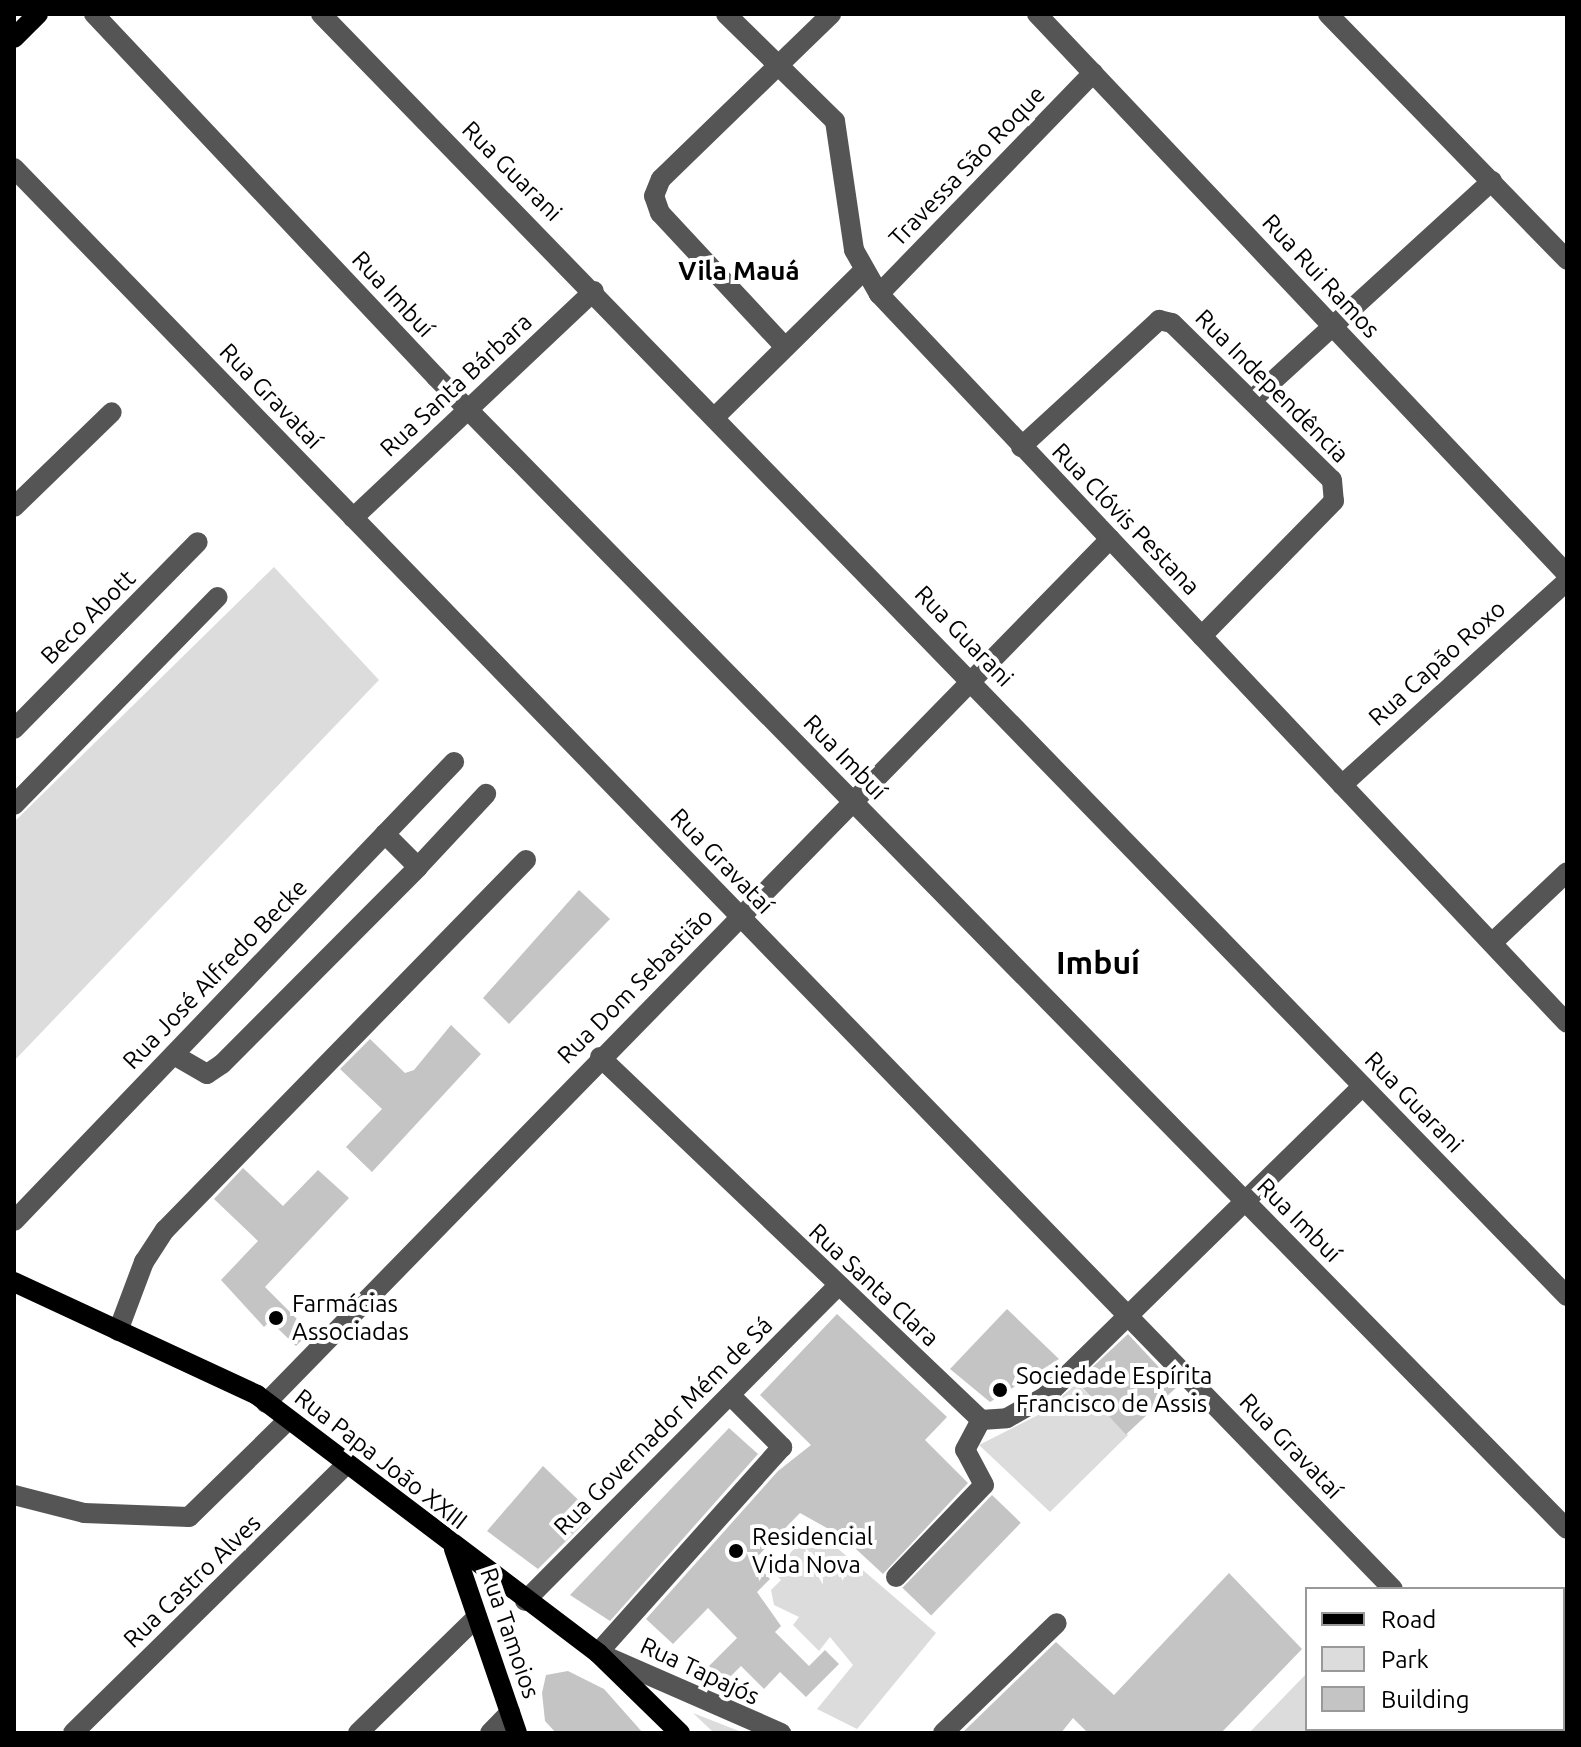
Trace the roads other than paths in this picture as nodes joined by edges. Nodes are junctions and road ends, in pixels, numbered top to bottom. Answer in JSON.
{"nodes":[{"id":1,"x":38,"y":14,"type":"edge"},
{"id":2,"x":94,"y":14,"type":"edge"},
{"id":3,"x":321,"y":14,"type":"edge"},
{"id":4,"x":726,"y":14,"type":"edge"},
{"id":5,"x":831,"y":14,"type":"edge"},
{"id":6,"x":1037,"y":14,"type":"edge"},
{"id":7,"x":1328,"y":14,"type":"edge"},
{"id":8,"x":14,"y":38,"type":"edge"},
{"id":9,"x":780,"y":60,"type":"junction"},
{"id":10,"x":1093,"y":73,"type":"junction"},
{"id":11,"x":14,"y":168,"type":"edge"},
{"id":12,"x":1492,"y":181,"type":"junction"},
{"id":13,"x":1567,"y":260,"type":"edge"},
{"id":14,"x":862,"y":272,"type":"junction"},
{"id":15,"x":594,"y":291,"type":"junction"},
{"id":16,"x":879,"y":294,"type":"junction"},
{"id":17,"x":1333,"y":326,"type":"junction"},
{"id":18,"x":785,"y":347,"type":"junction"},
{"id":19,"x":1252,"y":400,"type":"junction"},
{"id":20,"x":468,"y":410,"type":"junction"},
{"id":21,"x":112,"y":412,"type":"dead end"},
{"id":22,"x":716,"y":416,"type":"junction"},
{"id":23,"x":1021,"y":447,"type":"junction"},
{"id":24,"x":14,"y":507,"type":"edge"},
{"id":25,"x":353,"y":518,"type":"junction"},
{"id":26,"x":1110,"y":539,"type":"junction"},
{"id":27,"x":198,"y":542,"type":"dead end"},
{"id":28,"x":1567,"y":574,"type":"edge"},
{"id":29,"x":1567,"y":581,"type":"edge"},
{"id":30,"x":218,"y":597,"type":"dead end"},
{"id":31,"x":1202,"y":636,"type":"junction"},
{"id":32,"x":971,"y":681,"type":"junction"},
{"id":33,"x":14,"y":729,"type":"edge"},
{"id":34,"x":454,"y":762,"type":"dead end"},
{"id":35,"x":1342,"y":785,"type":"junction"},
{"id":36,"x":486,"y":794,"type":"dead end"},
{"id":37,"x":853,"y":802,"type":"junction"},
{"id":38,"x":14,"y":805,"type":"edge"},
{"id":39,"x":385,"y":834,"type":"junction"},
{"id":40,"x":526,"y":860,"type":"dead end"},
{"id":41,"x":418,"y":867,"type":"junction"},
{"id":42,"x":1567,"y":872,"type":"edge"},
{"id":43,"x":740,"y":917,"type":"junction"},
{"id":44,"x":1492,"y":943,"type":"junction"},
{"id":45,"x":1567,"y":1023,"type":"edge"},
{"id":46,"x":174,"y":1055,"type":"junction"},
{"id":47,"x":600,"y":1057,"type":"junction"},
{"id":48,"x":1363,"y":1086,"type":"junction"},
{"id":49,"x":1243,"y":1201,"type":"junction"},
{"id":50,"x":14,"y":1221,"type":"edge"},
{"id":51,"x":14,"y":1282,"type":"edge"},
{"id":52,"x":837,"y":1287,"type":"junction"},
{"id":53,"x":1567,"y":1296,"type":"edge"},
{"id":54,"x":1126,"y":1314,"type":"junction"},
{"id":55,"x":118,"y":1331,"type":"junction"},
{"id":56,"x":730,"y":1395,"type":"junction"},
{"id":57,"x":266,"y":1403,"type":"junction"},
{"id":58,"x":288,"y":1420,"type":"junction"},
{"id":59,"x":981,"y":1420,"type":"junction"},
{"id":60,"x":346,"y":1465,"type":"junction"},
{"id":61,"x":14,"y":1495,"type":"edge"},
{"id":62,"x":1567,"y":1529,"type":"edge"},
{"id":63,"x":454,"y":1549,"type":"junction"},
{"id":64,"x":896,"y":1577,"type":"dead end"},
{"id":65,"x":1391,"y":1587,"type":"edge"},
{"id":66,"x":525,"y":1601,"type":"junction"},
{"id":67,"x":477,"y":1617,"type":"junction"},
{"id":68,"x":1057,"y":1623,"type":"dead end"},
{"id":69,"x":598,"y":1653,"type":"junction"},
{"id":70,"x":510,"y":1712,"type":"junction"},
{"id":71,"x":73,"y":1733,"type":"edge"},
{"id":72,"x":358,"y":1733,"type":"edge"},
{"id":73,"x":490,"y":1733,"type":"edge"},
{"id":74,"x":517,"y":1733,"type":"edge"},
{"id":75,"x":680,"y":1733,"type":"edge"},
{"id":76,"x":781,"y":1733,"type":"edge"},
{"id":77,"x":943,"y":1733,"type":"edge"}],
"edges":[{"from":1,"to":8,"type":"main road"},
{"from":2,"to":20,"type":"street","name":"Rua Imbuí"},
{"from":3,"to":15,"type":"street","name":"Rua Guarani"},
{"from":4,"to":9,"type":"street","name":"Rua Clóvis Pestana"},
{"from":5,"to":9,"type":"street"},
{"from":6,"to":10,"type":"street","name":"Rua Rui Ramos"},
{"from":7,"to":12,"type":"street"},
{"from":9,"to":14,"type":"street","name":"Rua Clóvis Pestana"},
{"from":9,"to":18,"type":"street"},
{"from":10,"to":16,"type":"street","name":"Travessa São Roque"},
{"from":10,"to":17,"type":"street","name":"Rua Rui Ramos"},
{"from":11,"to":25,"type":"street","name":"Rua Gravataí"},
{"from":12,"to":13,"type":"street"},
{"from":12,"to":17,"type":"street"},
{"from":14,"to":16,"type":"street","name":"Rua Clóvis Pestana"},
{"from":14,"to":18,"type":"street"},
{"from":15,"to":20,"type":"street","name":"Rua Santa Bárbara"},
{"from":15,"to":22,"type":"street","name":"Rua Guarani"},
{"from":16,"to":23,"type":"street","name":"Rua Clóvis Pestana"},
{"from":17,"to":19,"type":"street"},
{"from":17,"to":28,"type":"street","name":"Rua Rui Ramos"},
{"from":18,"to":22,"type":"street"},
{"from":19,"to":23,"type":"street","name":"Rua Independência"},
{"from":19,"to":31,"type":"street","name":"Rua Independência"},
{"from":20,"to":25,"type":"street","name":"Rua Santa Bárbara"},
{"from":20,"to":37,"type":"street","name":"Rua Imbuí"},
{"from":21,"to":24,"type":"street"},
{"from":22,"to":32,"type":"street","name":"Rua Guarani"},
{"from":23,"to":26,"type":"street","name":"Rua Clóvis Pestana"},
{"from":25,"to":43,"type":"street","name":"Rua Gravataí"},
{"from":26,"to":31,"type":"street","name":"Rua Clóvis Pestana"},
{"from":26,"to":32,"type":"street","name":"Rua Dom Sebastião"},
{"from":27,"to":33,"type":"street","name":"Beco Abott"},
{"from":29,"to":35,"type":"street","name":"Rua Capão Roxo"},
{"from":30,"to":38,"type":"street"},
{"from":31,"to":35,"type":"street","name":"Rua Clóvis Pestana"},
{"from":32,"to":37,"type":"street","name":"Rua Dom Sebastião"},
{"from":32,"to":48,"type":"street","name":"Rua Guarani"},
{"from":34,"to":39,"type":"street","name":"Rua José Alfredo Becke"},
{"from":35,"to":44,"type":"street","name":"Rua Clóvis Pestana"},
{"from":36,"to":41,"type":"street"},
{"from":37,"to":43,"type":"street","name":"Rua Dom Sebastião"},
{"from":37,"to":49,"type":"street","name":"Rua Imbuí"},
{"from":39,"to":41,"type":"street"},
{"from":39,"to":46,"type":"street","name":"Rua José Alfredo Becke"},
{"from":40,"to":55,"type":"street"},
{"from":41,"to":46,"type":"street"},
{"from":42,"to":44,"type":"street"},
{"from":43,"to":47,"type":"street","name":"Rua Dom Sebastião"},
{"from":43,"to":54,"type":"street","name":"Rua Gravataí"},
{"from":44,"to":45,"type":"street","name":"Rua Clóvis Pestana"},
{"from":46,"to":50,"type":"street","name":"Rua José Alfredo Becke"},
{"from":47,"to":52,"type":"street","name":"Rua Santa Clara"},
{"from":47,"to":57,"type":"street","name":"Rua Dom Sebastião"},
{"from":48,"to":49,"type":"street"},
{"from":48,"to":53,"type":"street","name":"Rua Guarani"},
{"from":49,"to":54,"type":"street"},
{"from":49,"to":62,"type":"street","name":"Rua Imbuí"},
{"from":51,"to":55,"type":"main road","name":"Rua Papa João XXIII"},
{"from":52,"to":56,"type":"street","name":"Rua Governador Mém de Sá"},
{"from":52,"to":59,"type":"street","name":"Rua Santa Clara"},
{"from":54,"to":59,"type":"street"},
{"from":54,"to":65,"type":"street","name":"Rua Gravataí"},
{"from":55,"to":57,"type":"main road","name":"Rua Papa João XXIII"},
{"from":56,"to":66,"type":"street","name":"Rua Governador Mém de Sá"},
{"from":56,"to":69,"type":"street"},
{"from":57,"to":58,"type":"main road","name":"Rua Papa João XXIII"},
{"from":58,"to":60,"type":"main road","name":"Rua Papa João XXIII"},
{"from":58,"to":61,"type":"street"},
{"from":59,"to":64,"type":"street"},
{"from":60,"to":63,"type":"main road","name":"Rua Papa João XXIII"},
{"from":60,"to":71,"type":"street","name":"Rua Castro Alves"},
{"from":63,"to":66,"type":"main road","name":"Rua Papa João XXIII"},
{"from":63,"to":67,"type":"main road","name":"Rua Tamoios"},
{"from":66,"to":69,"type":"main road","name":"Rua Papa João XXIII"},
{"from":67,"to":70,"type":"main road","name":"Rua Tamoios"},
{"from":67,"to":72,"type":"street"},
{"from":68,"to":77,"type":"street"},
{"from":69,"to":75,"type":"main road","name":"Rua Papa João XXIII"},
{"from":69,"to":76,"type":"street","name":"Rua Tapajós"},
{"from":70,"to":73,"type":"street"},
{"from":70,"to":74,"type":"main road","name":"Rua Tamoios"}]}
